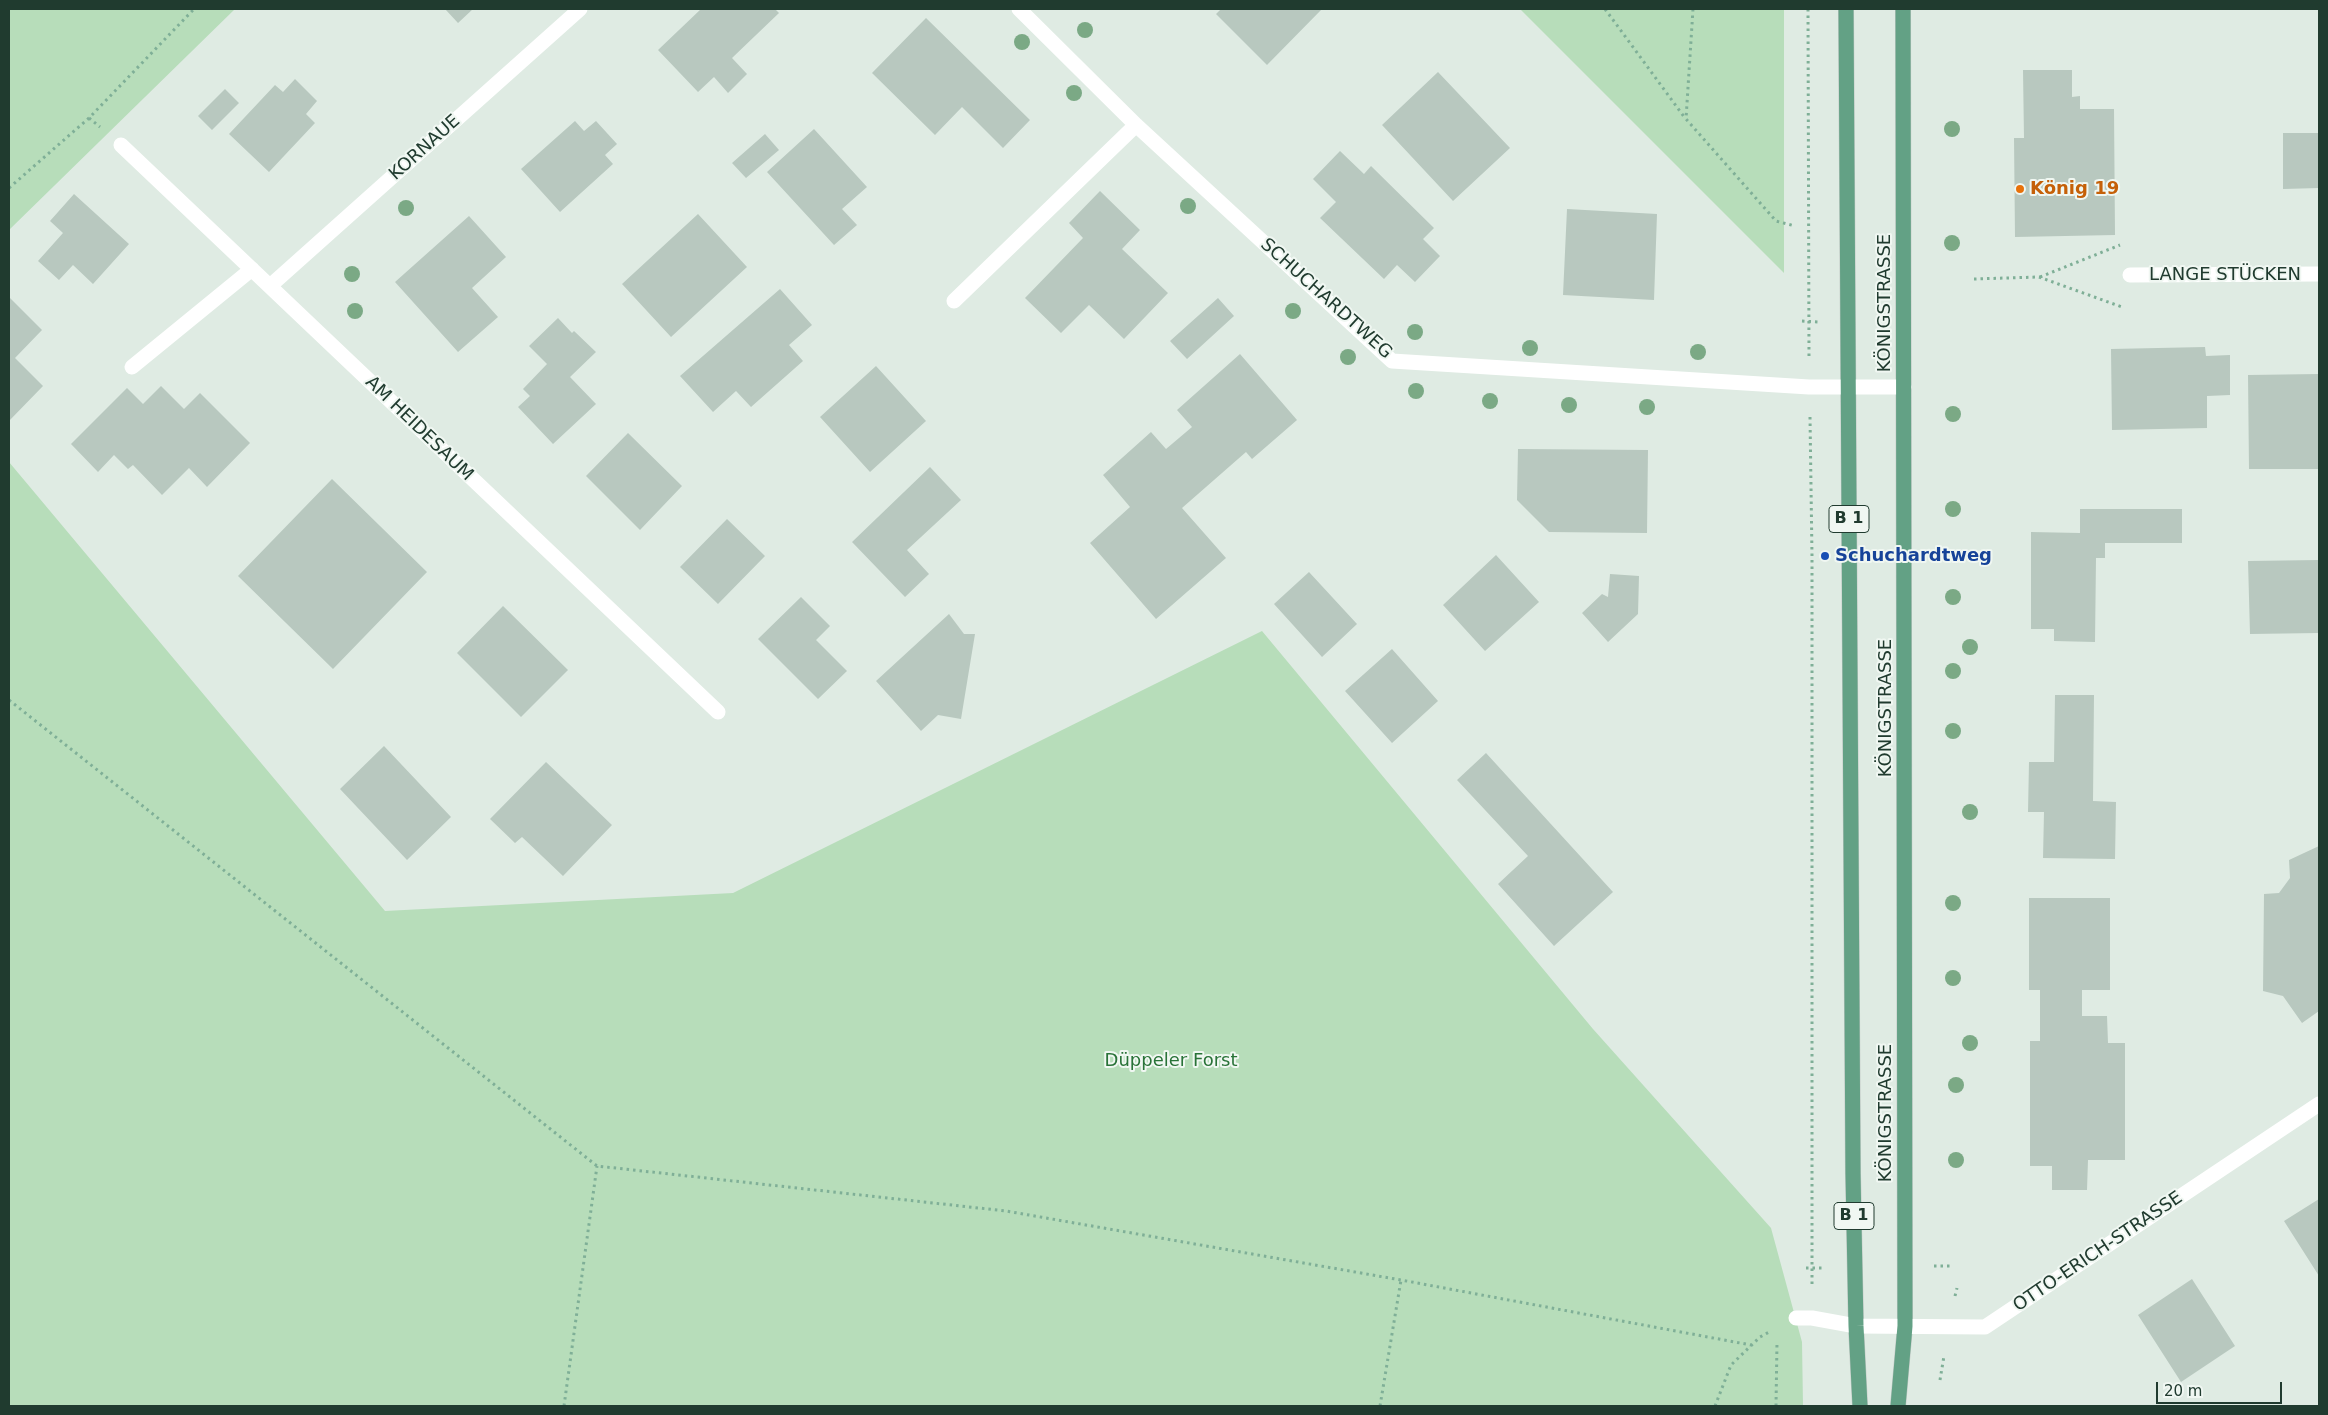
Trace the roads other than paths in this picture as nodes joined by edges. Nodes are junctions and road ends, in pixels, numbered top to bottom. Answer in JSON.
{"nodes":[{"id":1,"x":580,"y":9,"type":"edge"},
{"id":2,"x":1019,"y":9,"type":"edge"},
{"id":3,"x":1846,"y":9,"type":"edge"},
{"id":4,"x":1903,"y":9,"type":"edge"},
{"id":5,"x":1136,"y":125,"type":"junction"},
{"id":6,"x":121,"y":145,"type":"dead end"},
{"id":7,"x":252,"y":269,"type":"junction"},
{"id":8,"x":2319,"y":274,"type":"edge"},
{"id":9,"x":2130,"y":275,"type":"dead end"},
{"id":10,"x":270,"y":286,"type":"junction"},
{"id":11,"x":954,"y":301,"type":"dead end"},
{"id":12,"x":132,"y":366,"type":"dead end"},
{"id":13,"x":1849,"y":387,"type":"junction"},
{"id":14,"x":1904,"y":387,"type":"junction"},
{"id":15,"x":718,"y":712,"type":"dead end"},
{"id":16,"x":2319,"y":1104,"type":"edge"},
{"id":17,"x":1796,"y":1318,"type":"road end"},
{"id":18,"x":1856,"y":1326,"type":"junction"},
{"id":19,"x":1905,"y":1326,"type":"junction"},
{"id":20,"x":1860,"y":1406,"type":"edge"},
{"id":21,"x":1898,"y":1406,"type":"edge"}],
"edges":[{"from":1,"to":10,"type":"street","name":"KORNAUE"},
{"from":2,"to":5,"type":"street","name":"SCHUCHARDTWEG"},
{"from":3,"to":13,"type":"main road","name":"KÖNIGSTRASSE","number":"B 1"},
{"from":4,"to":14,"type":"main road","name":"KÖNIGSTRASSE"},
{"from":5,"to":11,"type":"street"},
{"from":5,"to":13,"type":"street","name":"SCHUCHARDTWEG"},
{"from":6,"to":7,"type":"street","name":"AM HEIDESAUM"},
{"from":7,"to":10,"type":"street","name":"AM HEIDESAUM"},
{"from":7,"to":12,"type":"street"},
{"from":8,"to":9,"type":"street","name":"LANGE STÜCKEN"},
{"from":10,"to":15,"type":"street","name":"AM HEIDESAUM"},
{"from":13,"to":14,"type":"street","name":"SCHUCHARDTWEG"},
{"from":13,"to":18,"type":"main road","name":"KÖNIGSTRASSE","number":"B 1"},
{"from":14,"to":19,"type":"main road","name":"KÖNIGSTRASSE"},
{"from":16,"to":19,"type":"street","name":"OTTO-ERICH-STRASSE"},
{"from":17,"to":18,"type":"street","name":"OTTO-ERICH-STRASSE"},
{"from":18,"to":19,"type":"street","name":"OTTO-ERICH-STRASSE"},
{"from":18,"to":20,"type":"main road","name":"KÖNIGSTRASSE","number":"B 1"},
{"from":19,"to":21,"type":"main road","name":"KÖNIGSTRASSE"}]}
